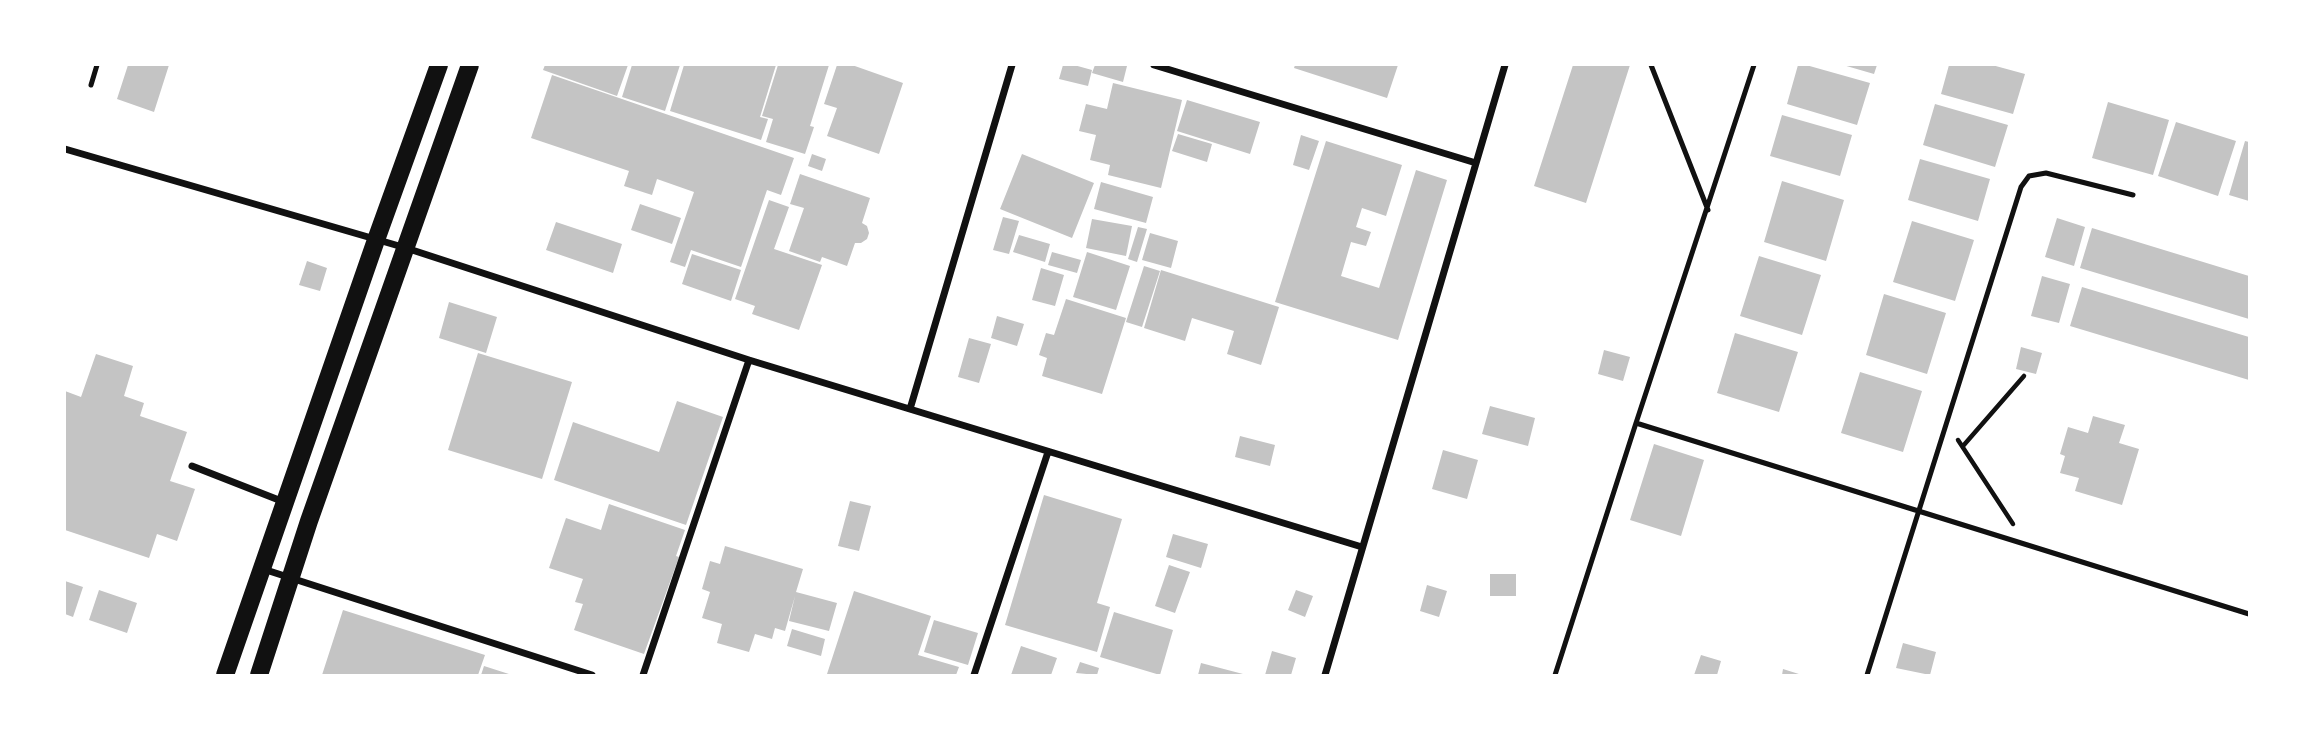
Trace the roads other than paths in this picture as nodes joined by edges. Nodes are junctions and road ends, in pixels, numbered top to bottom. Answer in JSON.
{"nodes":[{"id":1,"x":97,"y":65,"type":"edge"},
{"id":2,"x":439,"y":65,"type":"edge"},
{"id":3,"x":470,"y":65,"type":"edge"},
{"id":4,"x":1012,"y":65,"type":"edge"},
{"id":5,"x":1154,"y":65,"type":"edge"},
{"id":6,"x":1505,"y":65,"type":"edge"},
{"id":7,"x":1651,"y":65,"type":"edge"},
{"id":8,"x":1754,"y":65,"type":"edge"},
{"id":9,"x":91,"y":85,"type":"dead end"},
{"id":10,"x":65,"y":149,"type":"edge"},
{"id":11,"x":1476,"y":163,"type":"junction"},
{"id":12,"x":2133,"y":195,"type":"dead end"},
{"id":13,"x":1708,"y":209,"type":"junction"},
{"id":14,"x":376,"y":240,"type":"junction"},
{"id":15,"x":406,"y":248,"type":"junction"},
{"id":16,"x":749,"y":360,"type":"junction"},
{"id":17,"x":910,"y":408,"type":"junction"},
{"id":18,"x":1636,"y":423,"type":"junction"},
{"id":19,"x":1048,"y":452,"type":"junction"},
{"id":20,"x":192,"y":466,"type":"dead end"},
{"id":21,"x":285,"y":502,"type":"junction"},
{"id":22,"x":1918,"y":510,"type":"junction"},
{"id":23,"x":1362,"y":547,"type":"junction"},
{"id":24,"x":262,"y":569,"type":"junction"},
{"id":25,"x":290,"y":577,"type":"junction"},
{"id":26,"x":2249,"y":614,"type":"edge"},
{"id":27,"x":225,"y":675,"type":"edge"},
{"id":28,"x":259,"y":675,"type":"edge"},
{"id":29,"x":592,"y":675,"type":"edge"},
{"id":30,"x":643,"y":675,"type":"edge"},
{"id":31,"x":974,"y":675,"type":"edge"},
{"id":32,"x":1325,"y":675,"type":"edge"},
{"id":33,"x":1555,"y":675,"type":"edge"},
{"id":34,"x":1867,"y":675,"type":"edge"}],
"edges":[{"from":1,"to":9,"type":"lane"},
{"from":2,"to":14,"type":"main road"},
{"from":3,"to":15,"type":"main road"},
{"from":4,"to":17,"type":"street"},
{"from":5,"to":11,"type":"street"},
{"from":6,"to":11,"type":"street"},
{"from":7,"to":13,"type":"lane"},
{"from":8,"to":13,"type":"lane"},
{"from":10,"to":14,"type":"street"},
{"from":11,"to":23,"type":"street"},
{"from":12,"to":22,"type":"lane"},
{"from":13,"to":18,"type":"lane"},
{"from":14,"to":15,"type":"street"},
{"from":14,"to":21,"type":"main road"},
{"from":15,"to":16,"type":"street"},
{"from":15,"to":25,"type":"main road"},
{"from":16,"to":17,"type":"street"},
{"from":16,"to":30,"type":"street"},
{"from":17,"to":19,"type":"street"},
{"from":18,"to":22,"type":"lane"},
{"from":18,"to":33,"type":"lane"},
{"from":19,"to":23,"type":"street"},
{"from":19,"to":31,"type":"street"},
{"from":20,"to":21,"type":"street"},
{"from":21,"to":24,"type":"main road"},
{"from":22,"to":26,"type":"lane"},
{"from":22,"to":34,"type":"lane"},
{"from":23,"to":32,"type":"street"},
{"from":24,"to":25,"type":"street"},
{"from":24,"to":27,"type":"main road"},
{"from":25,"to":28,"type":"main road"},
{"from":25,"to":29,"type":"street"}]}
